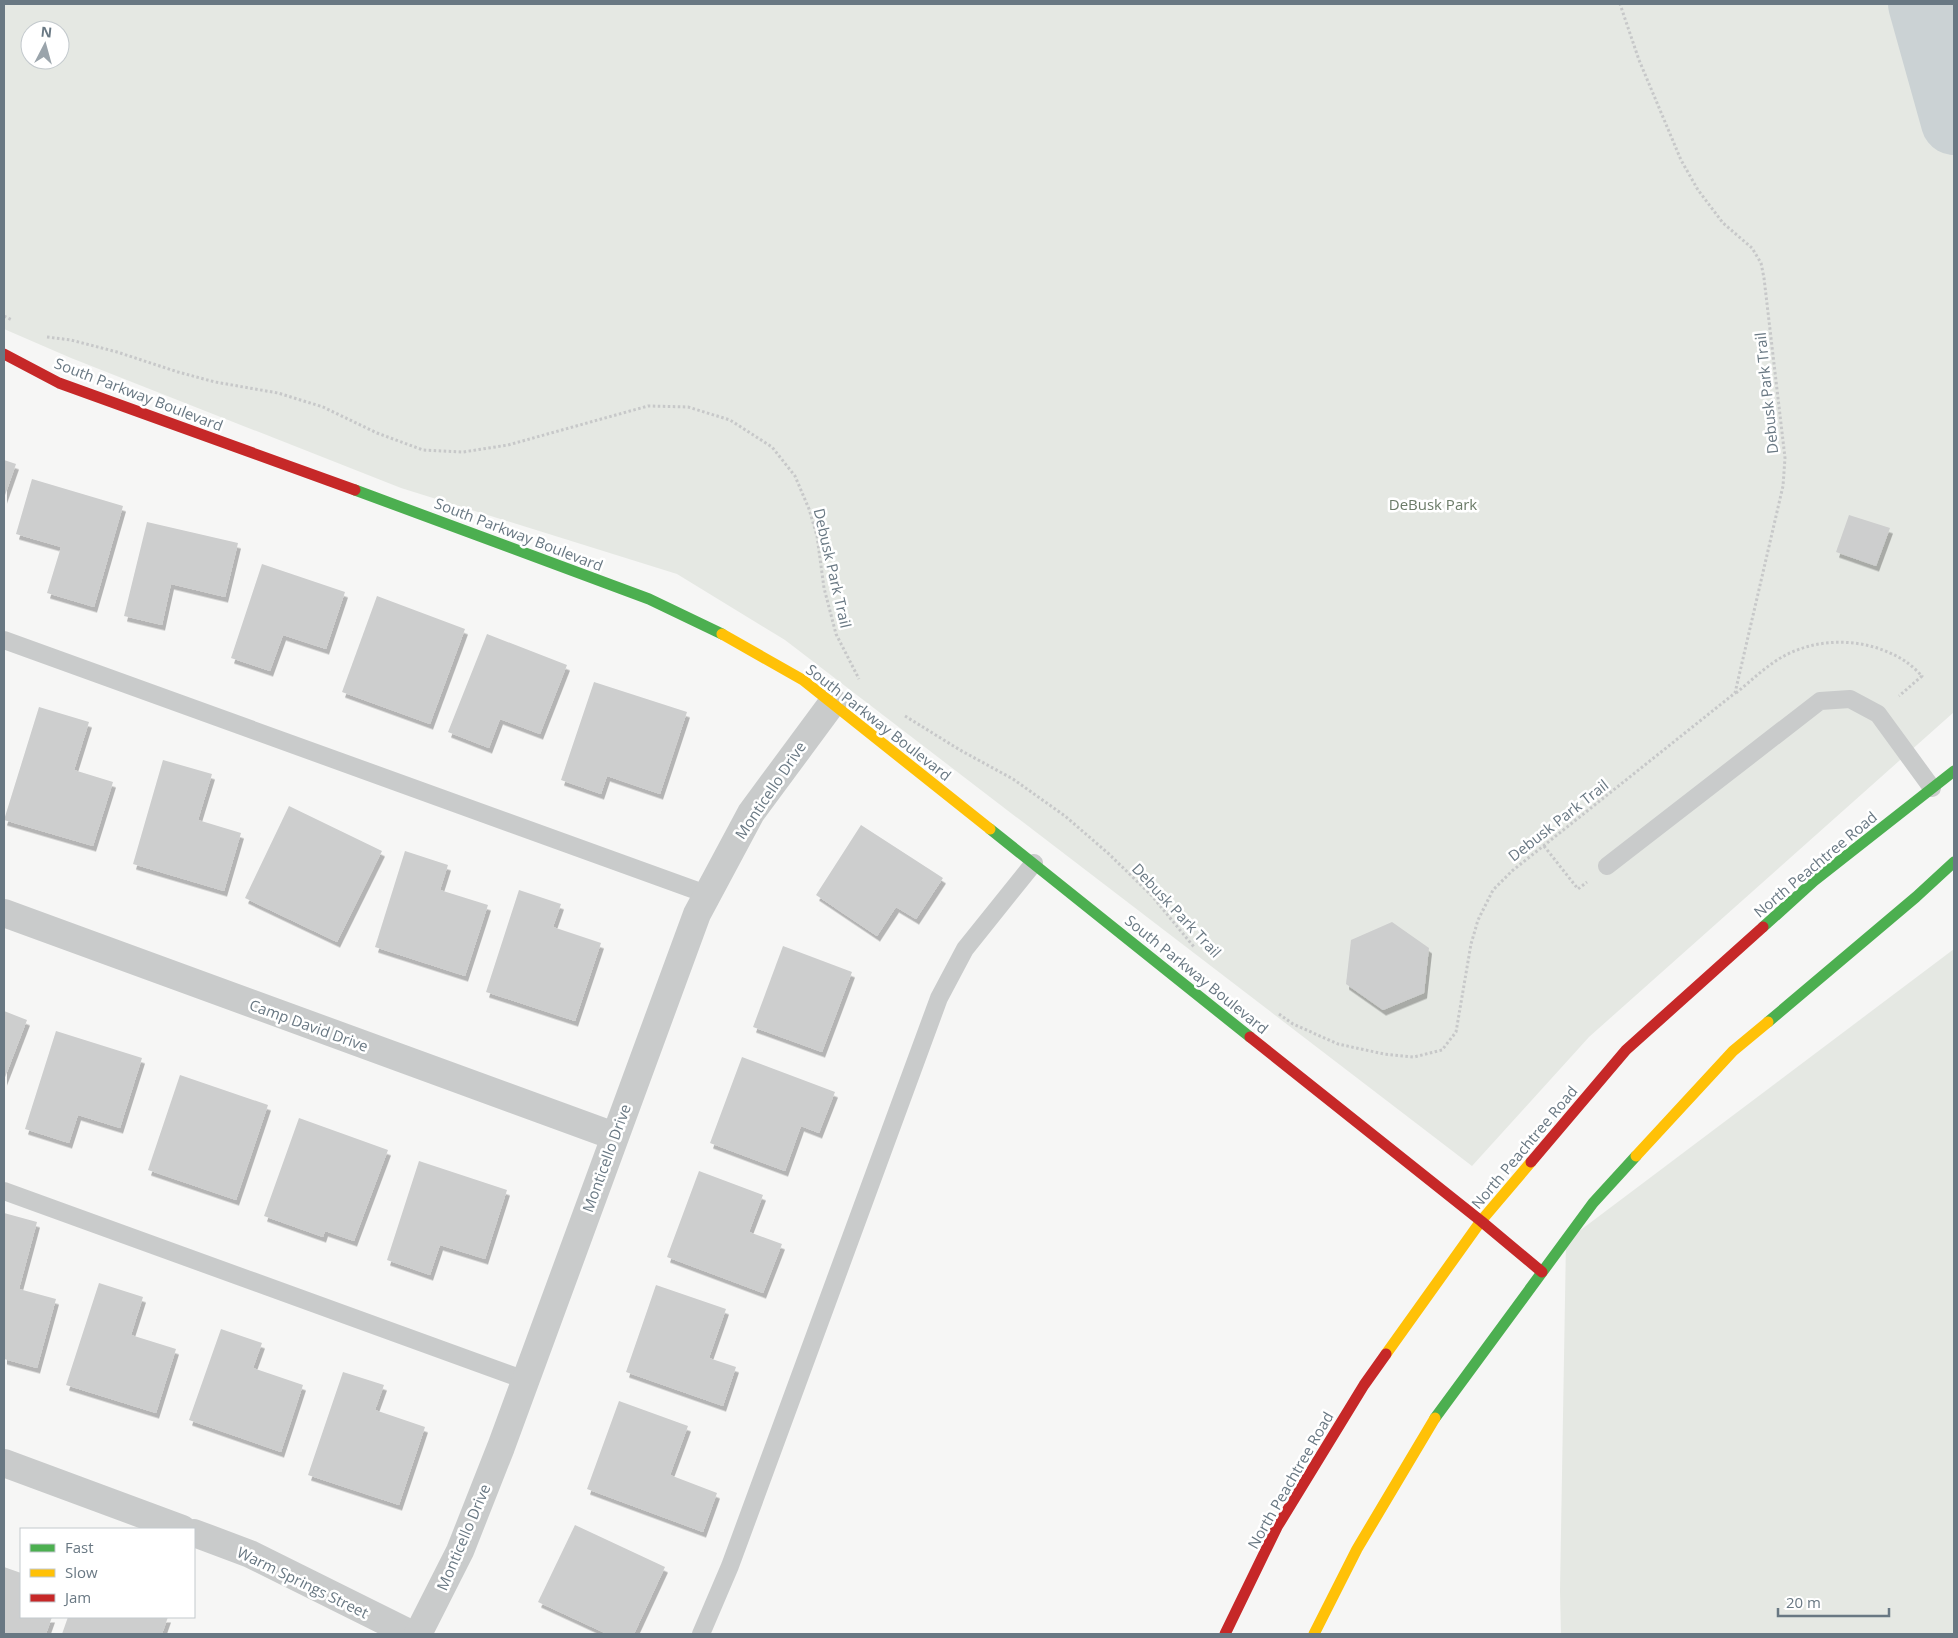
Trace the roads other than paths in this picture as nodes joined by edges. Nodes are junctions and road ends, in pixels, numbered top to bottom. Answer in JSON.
{"nodes":[{"id":1,"x":4,"y":354,"type":"edge"},
{"id":2,"x":4,"y":640,"type":"edge"},
{"id":3,"x":833,"y":702,"type":"junction"},
{"id":4,"x":1954,"y":771,"type":"edge"},
{"id":5,"x":1932,"y":788,"type":"junction"},
{"id":6,"x":1954,"y":862,"type":"edge"},
{"id":7,"x":1034,"y":863,"type":"junction"},
{"id":8,"x":1607,"y":866,"type":"dead end"},
{"id":9,"x":706,"y":894,"type":"junction"},
{"id":10,"x":4,"y":913,"type":"edge"},
{"id":11,"x":614,"y":1136,"type":"junction"},
{"id":12,"x":4,"y":1190,"type":"edge"},
{"id":13,"x":1481,"y":1221,"type":"junction"},
{"id":14,"x":1542,"y":1272,"type":"junction"},
{"id":15,"x":524,"y":1380,"type":"junction"},
{"id":16,"x":4,"y":1463,"type":"edge"},
{"id":17,"x":179,"y":1528,"type":"edge"},
{"id":18,"x":195,"y":1533,"type":"edge"},
{"id":19,"x":411,"y":1634,"type":"edge"},
{"id":20,"x":418,"y":1634,"type":"edge"},
{"id":21,"x":701,"y":1634,"type":"edge"},
{"id":22,"x":1224,"y":1634,"type":"edge"},
{"id":23,"x":1314,"y":1634,"type":"edge"}],
"edges":[{"from":1,"to":3,"type":"main road","name":"South Parkway Boulevard"},
{"from":2,"to":9,"type":"lane"},
{"from":3,"to":7,"type":"main road","name":"South Parkway Boulevard"},
{"from":3,"to":9,"type":"street","name":"Monticello Drive"},
{"from":4,"to":5,"type":"main road","name":"North Peachtree Road"},
{"from":5,"to":8,"type":"lane"},
{"from":5,"to":13,"type":"main road","name":"North Peachtree Road"},
{"from":6,"to":14,"type":"main road"},
{"from":7,"to":13,"type":"main road","name":"South Parkway Boulevard"},
{"from":7,"to":21,"type":"lane"},
{"from":9,"to":11,"type":"street","name":"Monticello Drive"},
{"from":10,"to":11,"type":"street","name":"Camp David Drive"},
{"from":11,"to":15,"type":"street","name":"Monticello Drive"},
{"from":12,"to":15,"type":"lane"},
{"from":13,"to":14,"type":"main road","name":"South Parkway Boulevard"},
{"from":13,"to":22,"type":"main road","name":"North Peachtree Road"},
{"from":14,"to":23,"type":"main road"},
{"from":15,"to":20,"type":"street","name":"Monticello Drive"},
{"from":16,"to":17,"type":"street"},
{"from":18,"to":19,"type":"street","name":"Warm Springs Street"}]}
